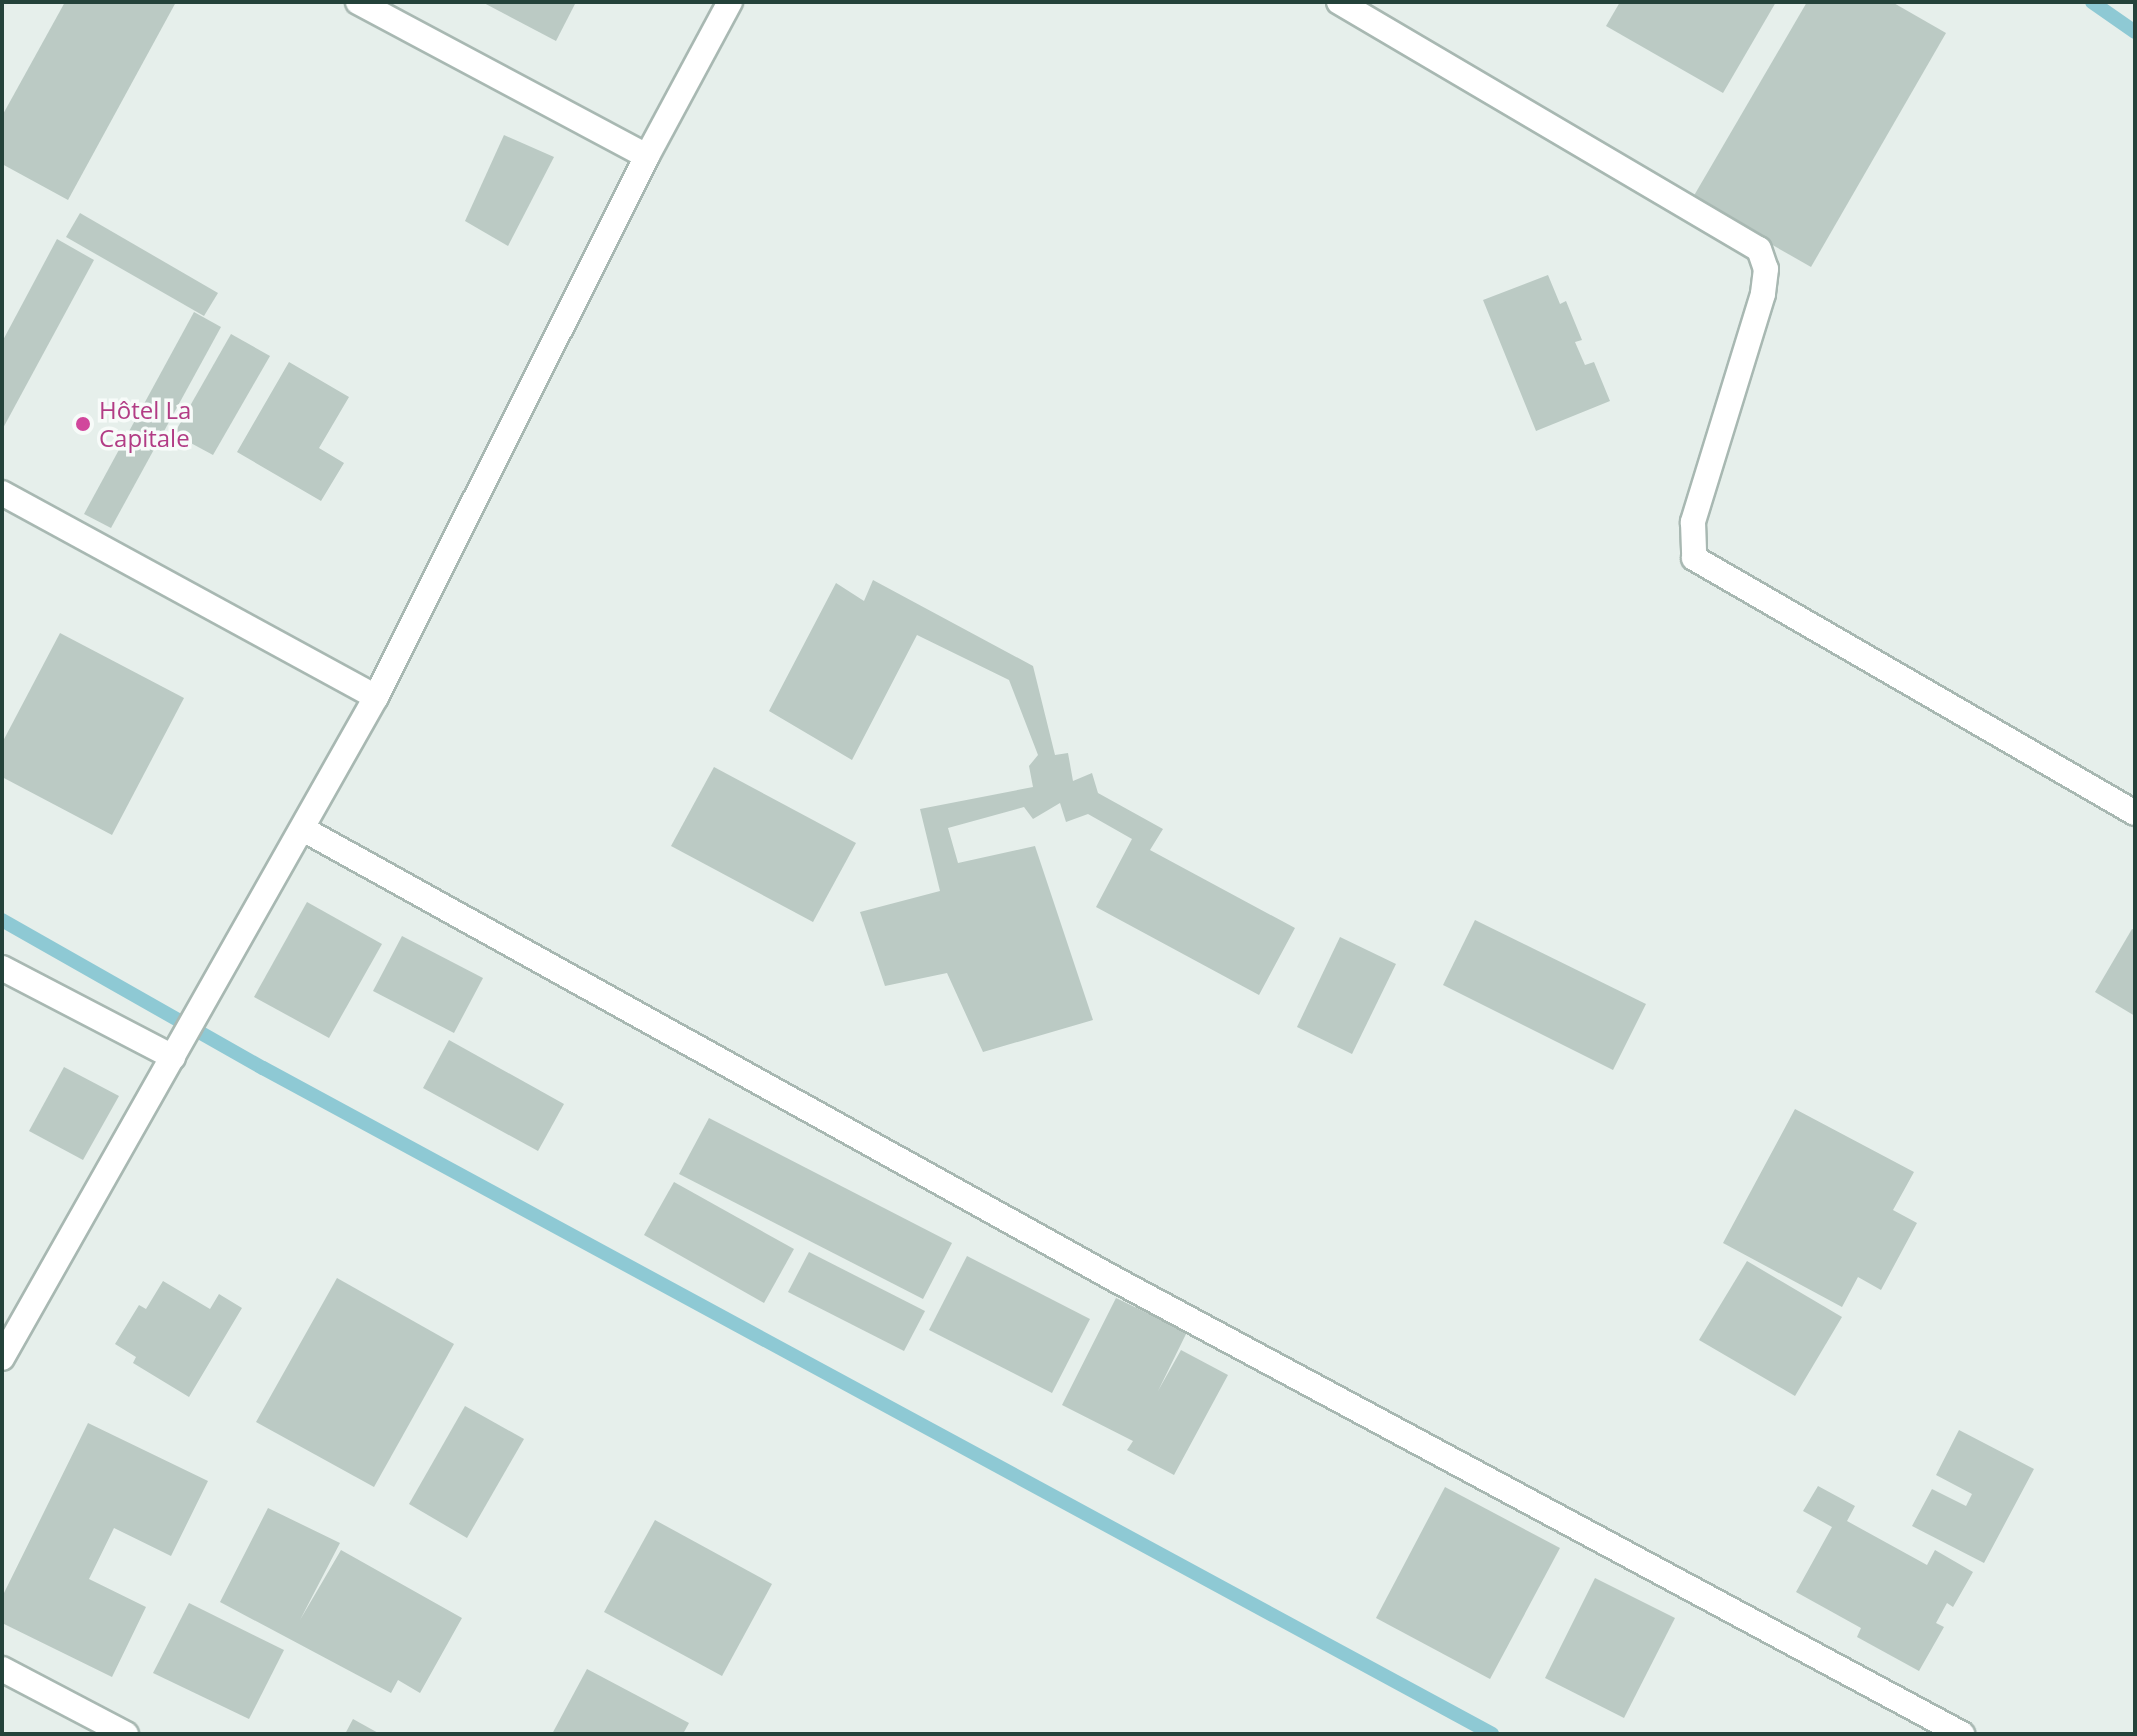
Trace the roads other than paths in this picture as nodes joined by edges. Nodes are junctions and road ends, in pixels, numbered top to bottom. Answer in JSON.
{"nodes":[{"id":1,"x":358,"y":2,"type":"edge"},
{"id":2,"x":730,"y":2,"type":"edge"},
{"id":3,"x":1339,"y":2,"type":"edge"},
{"id":4,"x":647,"y":156,"type":"junction"},
{"id":5,"x":2,"y":493,"type":"edge"},
{"id":6,"x":376,"y":697,"type":"junction"},
{"id":7,"x":2135,"y":813,"type":"edge"},
{"id":8,"x":303,"y":829,"type":"junction"},
{"id":9,"x":2,"y":968,"type":"edge"},
{"id":10,"x":173,"y":1057,"type":"junction"},
{"id":11,"x":2,"y":1358,"type":"edge"},
{"id":12,"x":2,"y":1669,"type":"edge"},
{"id":13,"x":126,"y":1734,"type":"edge"},
{"id":14,"x":1962,"y":1734,"type":"edge"}],
"edges":[{"from":1,"to":4,"type":"street"},
{"from":2,"to":4,"type":"street"},
{"from":3,"to":7,"type":"street"},
{"from":4,"to":6,"type":"street"},
{"from":5,"to":6,"type":"street"},
{"from":6,"to":8,"type":"street"},
{"from":8,"to":10,"type":"street"},
{"from":8,"to":14,"type":"street"},
{"from":9,"to":10,"type":"street"},
{"from":10,"to":11,"type":"street"},
{"from":12,"to":13,"type":"street"}]}
